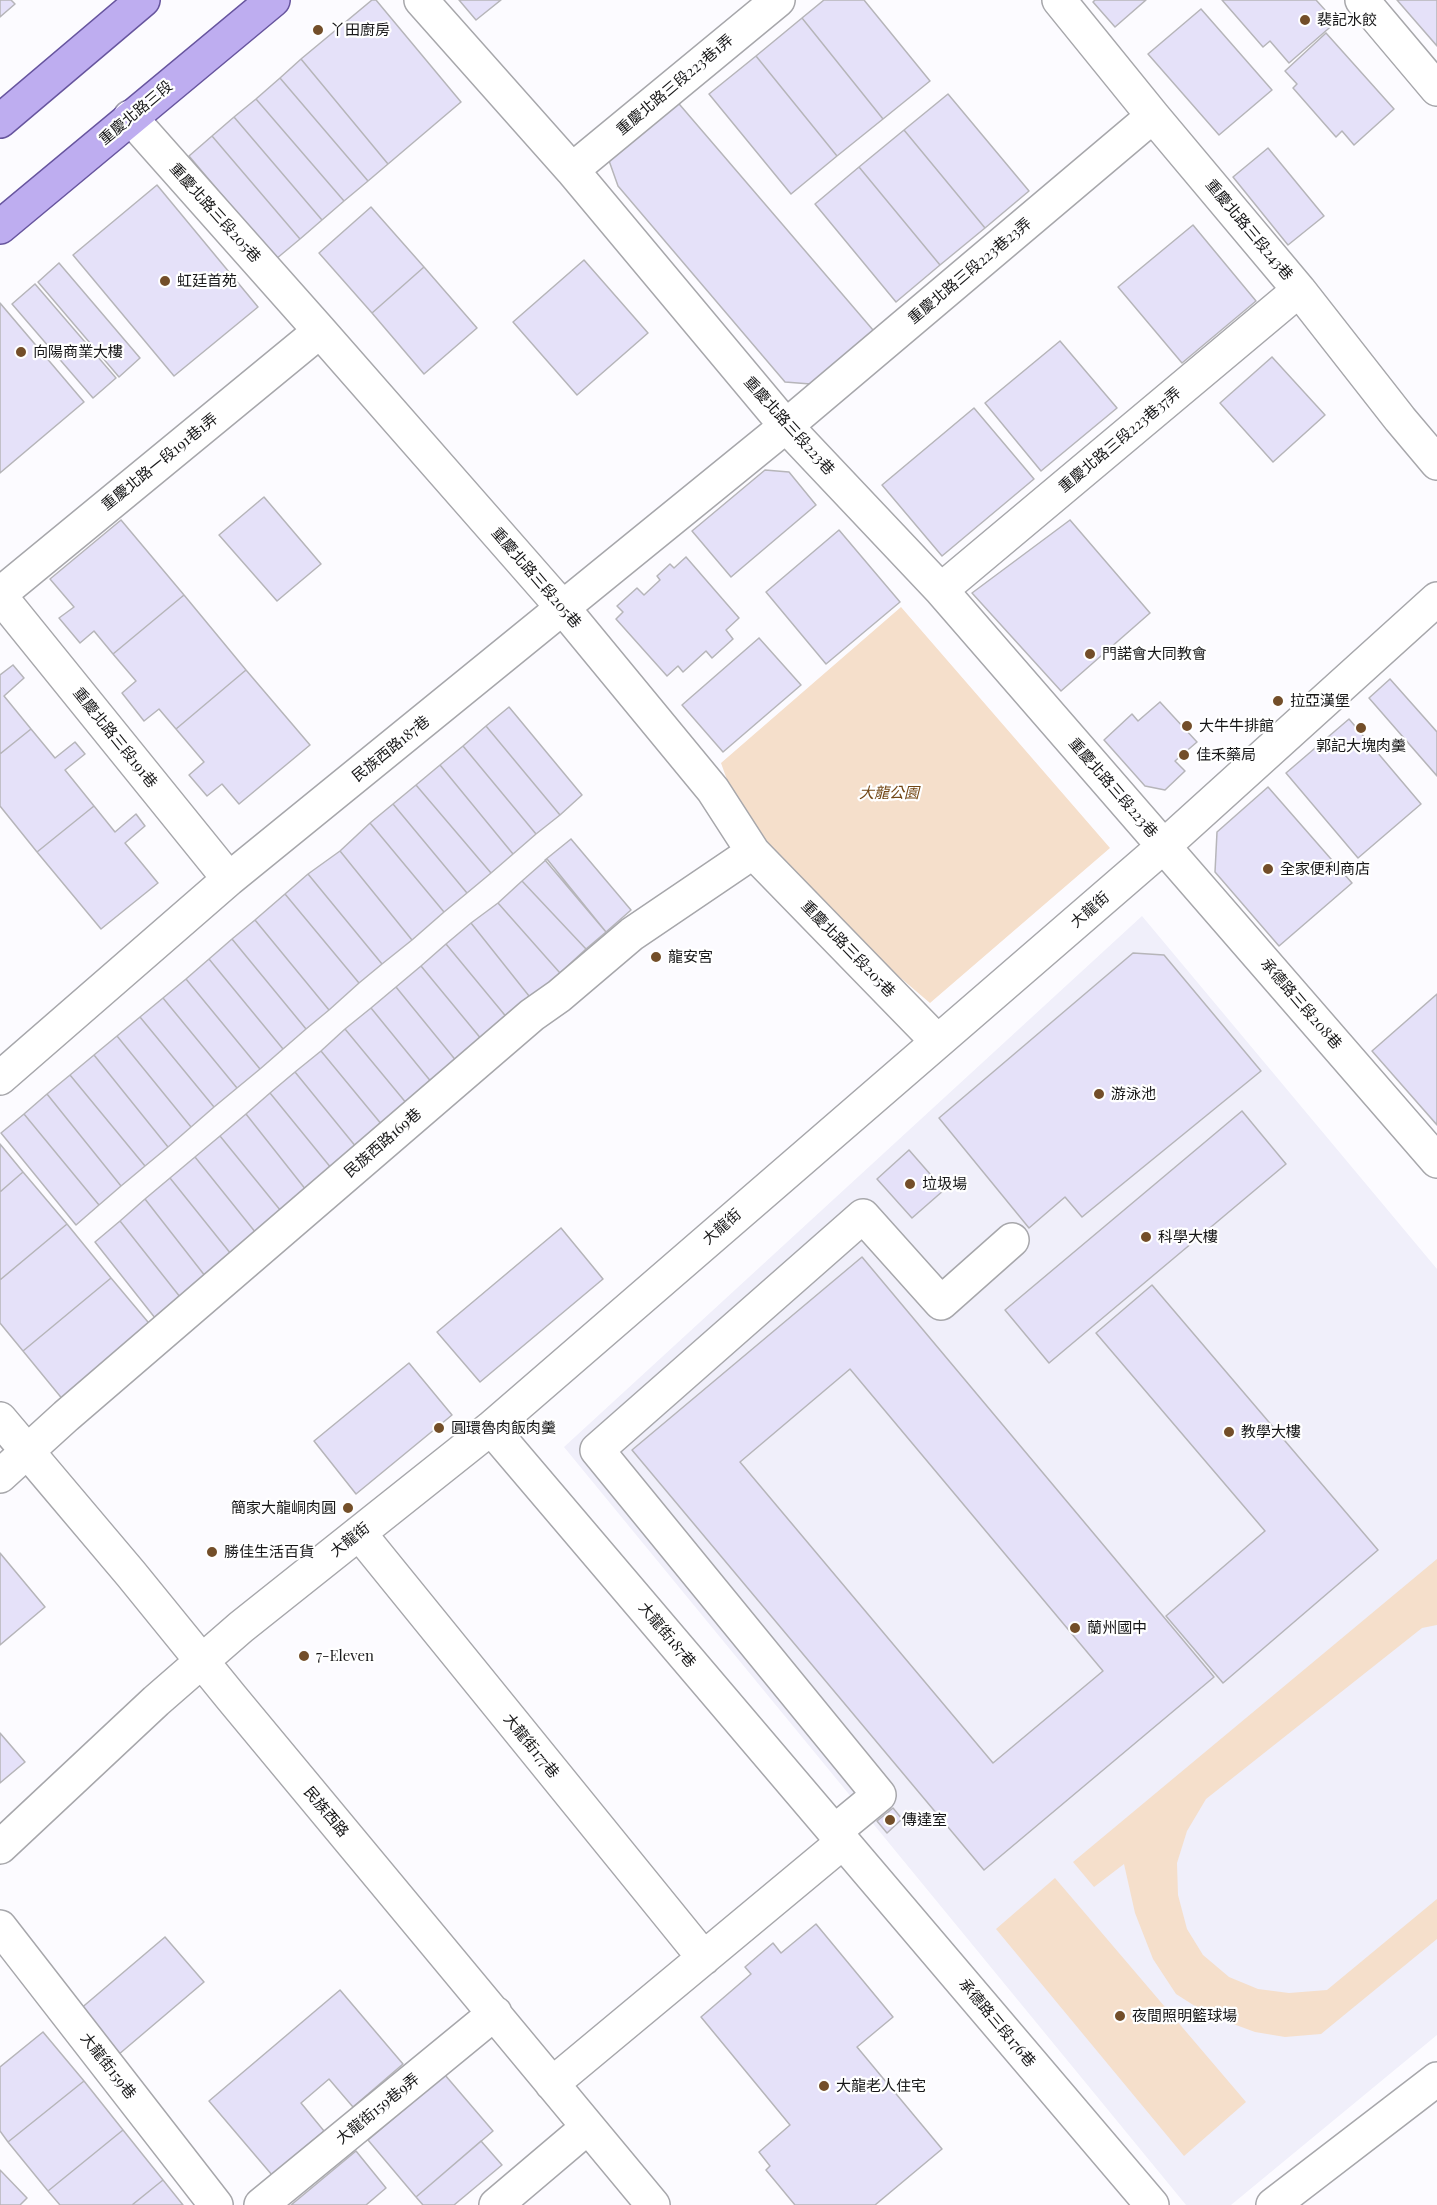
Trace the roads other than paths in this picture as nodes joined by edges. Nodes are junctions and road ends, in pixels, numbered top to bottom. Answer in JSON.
{"nodes":[{"id":1,"x":143,"y":0,"type":"edge"},
{"id":2,"x":273,"y":0,"type":"edge"},
{"id":3,"x":421,"y":0,"type":"edge"},
{"id":4,"x":778,"y":0,"type":"edge"},
{"id":5,"x":1059,"y":0,"type":"edge"},
{"id":6,"x":1362,"y":0,"type":"edge"},
{"id":7,"x":1437,"y":89,"type":"edge"},
{"id":8,"x":1153,"y":116,"type":"junction"},
{"id":9,"x":130,"y":117,"type":"junction"},
{"id":10,"x":0,"y":121,"type":"edge"},
{"id":11,"x":572,"y":170,"type":"junction"},
{"id":12,"x":0,"y":227,"type":"edge"},
{"id":13,"x":1299,"y":290,"type":"junction"},
{"id":14,"x":320,"y":331,"type":"junction"},
{"id":15,"x":786,"y":426,"type":"junction"},
{"id":16,"x":1437,"y":463,"type":"edge"},
{"id":17,"x":941,"y":590,"type":"junction"},
{"id":18,"x":0,"y":595,"type":"edge"},
{"id":19,"x":1437,"y":599,"type":"edge"},
{"id":20,"x":564,"y":608,"type":"junction"},
{"id":21,"x":1164,"y":846,"type":"junction"},
{"id":22,"x":753,"y":852,"type":"junction"},
{"id":23,"x":229,"y":879,"type":"junction"},
{"id":24,"x":937,"y":1041,"type":"junction"},
{"id":25,"x":0,"y":1078,"type":"edge"},
{"id":26,"x":1437,"y":1161,"type":"edge"},
{"id":27,"x":1012,"y":1240,"type":"dead end"},
{"id":28,"x":0,"y":1419,"type":"edge"},
{"id":29,"x":491,"y":1428,"type":"junction"},
{"id":30,"x":27,"y":1451,"type":"junction"},
{"id":31,"x":0,"y":1476,"type":"edge"},
{"id":32,"x":358,"y":1533,"type":"junction"},
{"id":33,"x":202,"y":1661,"type":"junction"},
{"id":34,"x":838,"y":1837,"type":"junction"},
{"id":35,"x":0,"y":1847,"type":"edge"},
{"id":36,"x":0,"y":1927,"type":"edge"},
{"id":37,"x":704,"y":1958,"type":"junction"},
{"id":38,"x":495,"y":2013,"type":"junction"},
{"id":39,"x":1437,"y":2079,"type":"edge"},
{"id":40,"x":552,"y":2084,"type":"junction"},
{"id":41,"x":588,"y":2127,"type":"junction"},
{"id":42,"x":216,"y":2205,"type":"edge"},
{"id":43,"x":261,"y":2205,"type":"edge"},
{"id":44,"x":496,"y":2205,"type":"edge"},
{"id":45,"x":653,"y":2205,"type":"edge"},
{"id":46,"x":1152,"y":2205,"type":"edge"},
{"id":47,"x":1273,"y":2205,"type":"edge"}],
"edges":[{"from":1,"to":10,"type":"main road"},
{"from":2,"to":9,"type":"main road","name":"重慶北路三段"},
{"from":3,"to":11,"type":"street","name":"重慶北路三段223巷"},
{"from":4,"to":11,"type":"street","name":"重慶北路三段223巷1弄"},
{"from":5,"to":8,"type":"street","name":"重慶北路三段243巷"},
{"from":6,"to":7,"type":"street"},
{"from":8,"to":13,"type":"street","name":"重慶北路三段243巷"},
{"from":8,"to":15,"type":"street","name":"重慶北路三段223巷23弄"},
{"from":9,"to":12,"type":"main road","name":"重慶北路三段"},
{"from":9,"to":14,"type":"street","name":"重慶北路三段205巷"},
{"from":11,"to":15,"type":"street","name":"重慶北路三段223巷"},
{"from":13,"to":16,"type":"street","name":"重慶北路三段243巷"},
{"from":13,"to":17,"type":"street","name":"重慶北路三段223巷37弄"},
{"from":14,"to":18,"type":"street","name":"重慶北路一段191巷1弄"},
{"from":14,"to":20,"type":"street","name":"重慶北路三段205巷"},
{"from":15,"to":17,"type":"street","name":"重慶北路三段223巷"},
{"from":15,"to":20,"type":"street","name":"民族西路187巷"},
{"from":17,"to":21,"type":"street","name":"重慶北路三段223巷"},
{"from":18,"to":23,"type":"street","name":"重慶北路三段191巷"},
{"from":19,"to":21,"type":"street","name":"大龍街"},
{"from":20,"to":22,"type":"street","name":"重慶北路三段205巷"},
{"from":20,"to":23,"type":"street","name":"民族西路187巷"},
{"from":21,"to":24,"type":"street","name":"大龍街"},
{"from":21,"to":26,"type":"street","name":"承德路三段208巷"},
{"from":22,"to":24,"type":"street","name":"重慶北路三段205巷"},
{"from":22,"to":30,"type":"street","name":"民族西路169巷"},
{"from":23,"to":25,"type":"street","name":"民族西路187巷"},
{"from":24,"to":29,"type":"street","name":"大龍街"},
{"from":27,"to":34,"type":"street"},
{"from":28,"to":30,"type":"street","name":"民族西路"},
{"from":29,"to":32,"type":"street","name":"大龍街"},
{"from":29,"to":34,"type":"street","name":"大龍街187巷"},
{"from":30,"to":31,"type":"street","name":"民族西路169巷"},
{"from":30,"to":33,"type":"street","name":"民族西路"},
{"from":32,"to":33,"type":"street","name":"大龍街"},
{"from":32,"to":37,"type":"street","name":"大龍街177巷"},
{"from":33,"to":35,"type":"street","name":"大龍街"},
{"from":33,"to":38,"type":"street","name":"民族西路"},
{"from":34,"to":37,"type":"street"},
{"from":34,"to":46,"type":"street","name":"承德路三段176巷"},
{"from":36,"to":42,"type":"street","name":"大龍街159巷"},
{"from":37,"to":40,"type":"street"},
{"from":38,"to":40,"type":"street","name":"民族西路"},
{"from":38,"to":43,"type":"street","name":"大龍街159巷9弄"},
{"from":39,"to":47,"type":"street"},
{"from":40,"to":41,"type":"street","name":"民族西路"},
{"from":41,"to":44,"type":"street"},
{"from":41,"to":45,"type":"street","name":"民族西路"}]}
